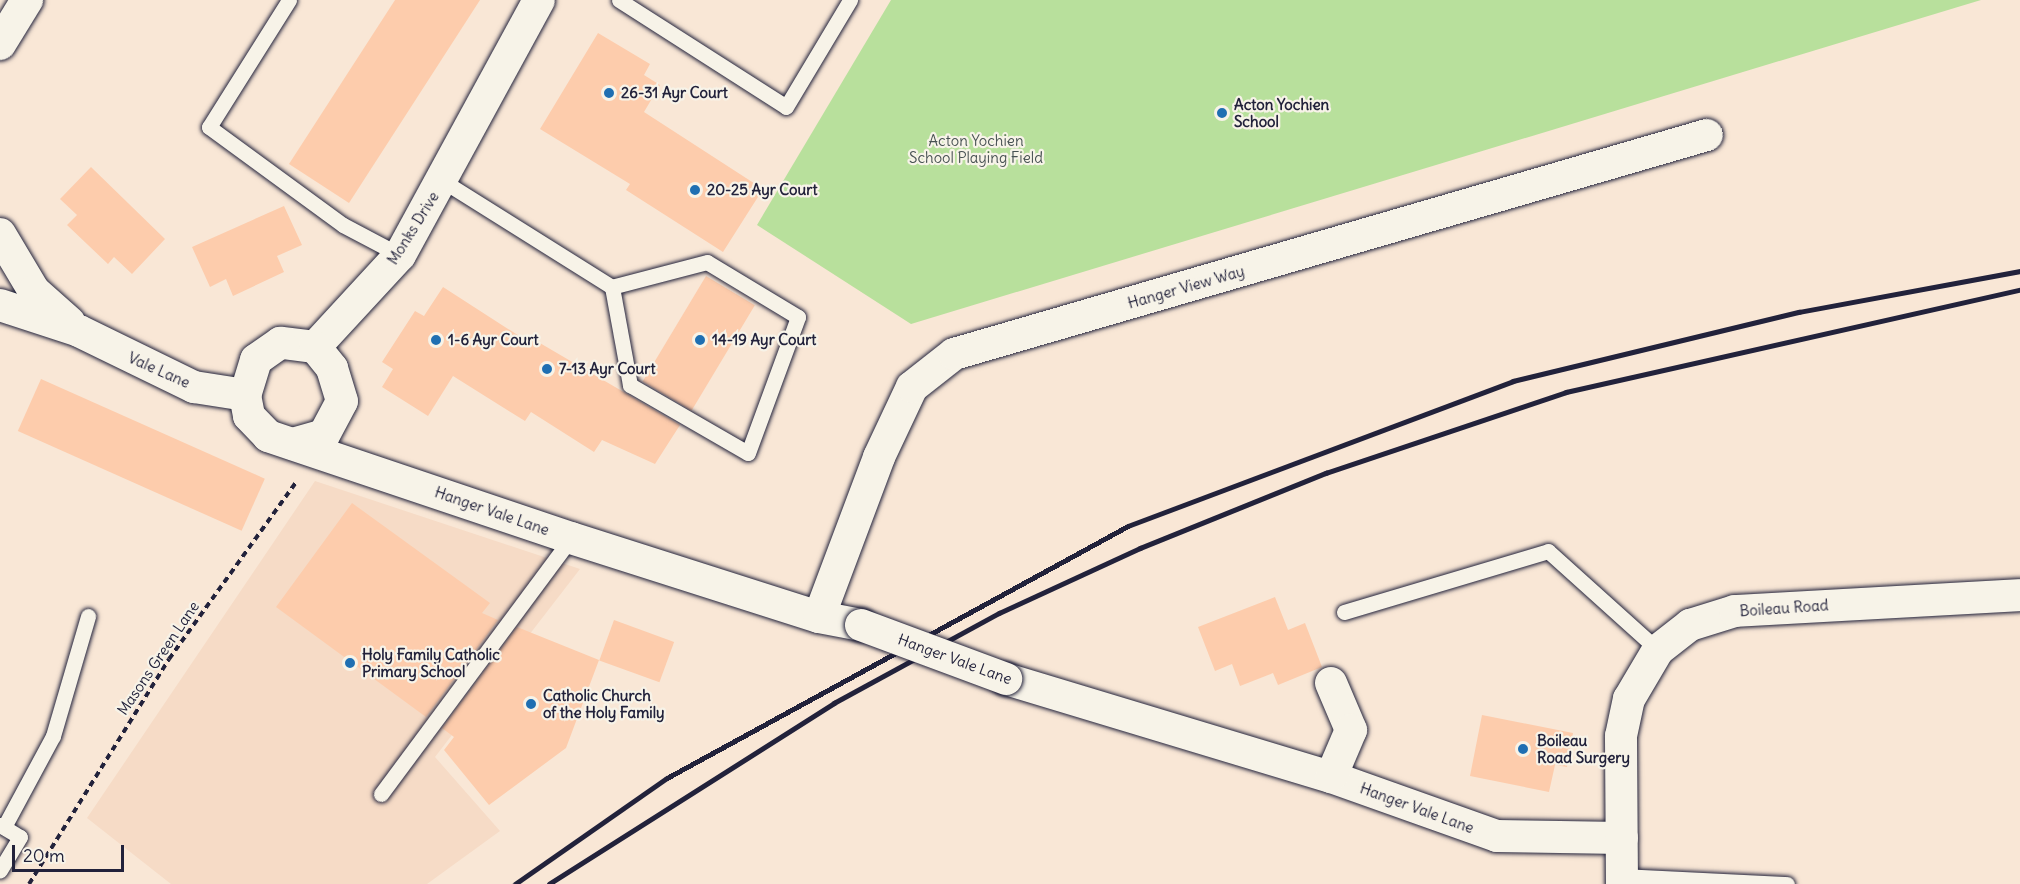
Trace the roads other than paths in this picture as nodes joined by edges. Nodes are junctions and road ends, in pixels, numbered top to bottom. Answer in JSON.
{"nodes":[{"id":1,"x":289,"y":0,"type":"edge"},
{"id":2,"x":539,"y":0,"type":"edge"},
{"id":3,"x":619,"y":0,"type":"edge"},
{"id":4,"x":850,"y":0,"type":"edge"},
{"id":5,"x":20,"y":3,"type":"edge"},
{"id":6,"x":0,"y":44,"type":"edge"},
{"id":7,"x":1707,"y":135,"type":"dead end"},
{"id":8,"x":443,"y":181,"type":"junction"},
{"id":9,"x":0,"y":234,"type":"edge"},
{"id":10,"x":400,"y":255,"type":"junction"},
{"id":11,"x":612,"y":287,"type":"junction"},
{"id":12,"x":0,"y":305,"type":"edge"},
{"id":13,"x":79,"y":331,"type":"junction"},
{"id":14,"x":315,"y":348,"type":"junction"},
{"id":15,"x":245,"y":395,"type":"junction"},
{"id":16,"x":310,"y":445,"type":"junction"},
{"id":17,"x":572,"y":538,"type":"junction"},
{"id":18,"x":2020,"y":595,"type":"edge"},
{"id":19,"x":1344,"y":612,"type":"dead end"},
{"id":20,"x":88,"y":616,"type":"dead end"},
{"id":21,"x":819,"y":616,"type":"junction"},
{"id":22,"x":1658,"y":650,"type":"junction"},
{"id":23,"x":1331,"y":684,"type":"dead end"},
{"id":24,"x":1331,"y":777,"type":"junction"},
{"id":25,"x":381,"y":794,"type":"dead end"},
{"id":26,"x":2,"y":826,"type":"edge"},
{"id":27,"x":1622,"y":838,"type":"junction"},
{"id":28,"x":0,"y":870,"type":"edge"},
{"id":29,"x":1622,"y":880,"type":"edge"},
{"id":30,"x":1788,"y":884,"type":"edge"}],
"edges":[{"from":1,"to":10,"type":"lane"},
{"from":2,"to":8,"type":"street","name":"Monks Drive"},
{"from":3,"to":4,"type":"lane"},
{"from":5,"to":6,"type":"street"},
{"from":7,"to":21,"type":"street","name":"Hanger View Way"},
{"from":8,"to":10,"type":"street","name":"Monks Drive"},
{"from":8,"to":11,"type":"lane"},
{"from":9,"to":13,"type":"street","name":"Vale Lane"},
{"from":10,"to":14,"type":"street","name":"Monks Drive"},
{"from":11,"to":11,"type":"lane"},
{"from":12,"to":13,"type":"street","name":"Vale Lane"},
{"from":13,"to":15,"type":"street","name":"Vale Lane"},
{"from":14,"to":15,"type":"street"},
{"from":14,"to":16,"type":"street"},
{"from":15,"to":16,"type":"street"},
{"from":16,"to":17,"type":"street","name":"Hanger Vale Lane"},
{"from":17,"to":21,"type":"street","name":"Hanger Vale Lane"},
{"from":17,"to":25,"type":"lane"},
{"from":18,"to":22,"type":"street","name":"Boileau Road"},
{"from":19,"to":22,"type":"lane"},
{"from":20,"to":26,"type":"lane"},
{"from":21,"to":24,"type":"street","name":"Hanger Vale Lane","bridge":true},
{"from":22,"to":27,"type":"street","name":"Boileau Road"},
{"from":23,"to":24,"type":"street"},
{"from":24,"to":27,"type":"street","name":"Hanger Vale Lane"},
{"from":26,"to":28,"type":"lane"},
{"from":27,"to":29,"type":"street","name":"Boileau Road"},
{"from":29,"to":30,"type":"lane"}]}
